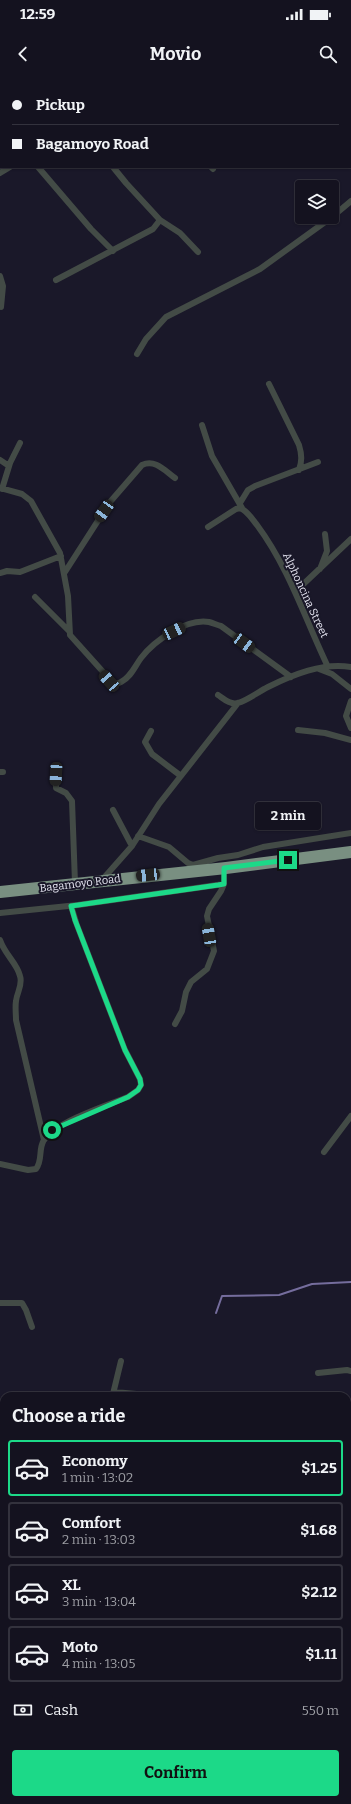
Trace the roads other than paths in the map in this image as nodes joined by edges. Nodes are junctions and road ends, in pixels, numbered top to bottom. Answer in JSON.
{"nodes":[{"id":1,"x":39,"y":168,"type":"edge"},
{"id":2,"x":114,"y":168,"type":"edge"},
{"id":3,"x":351,"y":201,"type":"edge"},
{"id":4,"x":339,"y":211,"type":"edge"},
{"id":5,"x":160,"y":220,"type":"junction"},
{"id":6,"x":322,"y":224,"type":"edge"},
{"id":7,"x":113,"y":251,"type":"junction"},
{"id":8,"x":198,"y":252,"type":"dead end"},
{"id":9,"x":0,"y":276,"type":"edge"},
{"id":10,"x":56,"y":280,"type":"dead end"},
{"id":11,"x":1,"y":307,"type":"edge"},
{"id":12,"x":137,"y":354,"type":"dead end"},
{"id":13,"x":268,"y":384,"type":"dead end"},
{"id":14,"x":202,"y":425,"type":"dead end"},
{"id":15,"x":20,"y":443,"type":"dead end"},
{"id":16,"x":0,"y":460,"type":"edge"},
{"id":17,"x":318,"y":462,"type":"dead end"},
{"id":18,"x":9,"y":466,"type":"junction"},
{"id":19,"x":299,"y":470,"type":"junction"},
{"id":20,"x":174,"y":478,"type":"dead end"},
{"id":21,"x":1,"y":488,"type":"edge"},
{"id":22,"x":241,"y":506,"type":"junction"},
{"id":23,"x":208,"y":527,"type":"dead end"},
{"id":24,"x":326,"y":534,"type":"dead end"},
{"id":25,"x":351,"y":540,"type":"edge"},
{"id":26,"x":61,"y":556,"type":"junction"},
{"id":27,"x":319,"y":570,"type":"junction"},
{"id":28,"x":65,"y":572,"type":"junction"},
{"id":29,"x":0,"y":573,"type":"edge"},
{"id":30,"x":295,"y":592,"type":"junction"},
{"id":31,"x":35,"y":597,"type":"dead end"},
{"id":32,"x":70,"y":631,"type":"junction"},
{"id":33,"x":328,"y":667,"type":"junction"},
{"id":34,"x":351,"y":667,"type":"edge"},
{"id":35,"x":318,"y":668,"type":"junction"},
{"id":36,"x":291,"y":677,"type":"junction"},
{"id":37,"x":351,"y":689,"type":"edge"},
{"id":38,"x":218,"y":695,"type":"dead end"},
{"id":39,"x":351,"y":701,"type":"edge"},
{"id":40,"x":238,"y":703,"type":"junction"},
{"id":41,"x":351,"y":728,"type":"edge"},
{"id":42,"x":298,"y":730,"type":"dead end"},
{"id":43,"x":151,"y":731,"type":"dead end"},
{"id":44,"x":351,"y":740,"type":"edge"},
{"id":45,"x":56,"y":774,"type":"dead end"},
{"id":46,"x":181,"y":776,"type":"junction"},
{"id":47,"x":113,"y":810,"type":"dead end"},
{"id":48,"x":351,"y":833,"type":"edge"},
{"id":49,"x":138,"y":836,"type":"junction"},
{"id":50,"x":132,"y":846,"type":"junction"},
{"id":51,"x":351,"y":852,"type":"edge"},
{"id":52,"x":224,"y":868,"type":"junction"},
{"id":53,"x":102,"y":880,"type":"junction"},
{"id":54,"x":75,"y":883,"type":"junction"},
{"id":55,"x":224,"y":884,"type":"junction"},
{"id":56,"x":0,"y":892,"type":"edge"},
{"id":57,"x":71,"y":906,"type":"junction"},
{"id":58,"x":0,"y":913,"type":"edge"},
{"id":59,"x":75,"y":920,"type":"junction"},
{"id":60,"x":0,"y":940,"type":"edge"},
{"id":61,"x":109,"y":1020,"type":"dead end"},
{"id":62,"x":176,"y":1024,"type":"dead end"},
{"id":63,"x":351,"y":1116,"type":"edge"},
{"id":64,"x":44,"y":1140,"type":"junction"},
{"id":65,"x":324,"y":1152,"type":"dead end"},
{"id":66,"x":0,"y":1164,"type":"edge"},
{"id":67,"x":0,"y":1303,"type":"edge"},
{"id":68,"x":32,"y":1328,"type":"dead end"},
{"id":69,"x":121,"y":1361,"type":"dead end"},
{"id":70,"x":351,"y":1371,"type":"edge"},
{"id":71,"x":318,"y":1374,"type":"dead end"},
{"id":72,"x":113,"y":1392,"type":"edge"}],
"edges":[{"from":1,"to":7,"type":"street"},
{"from":2,"to":5,"type":"street"},
{"from":3,"to":4,"type":"street"},
{"from":5,"to":7,"type":"street"},
{"from":5,"to":8,"type":"street"},
{"from":6,"to":12,"type":"street"},
{"from":7,"to":10,"type":"street"},
{"from":9,"to":11,"type":"street"},
{"from":13,"to":19,"type":"street"},
{"from":14,"to":22,"type":"street","name":"Alphoncina Street"},
{"from":15,"to":18,"type":"street"},
{"from":16,"to":18,"type":"street"},
{"from":17,"to":19,"type":"street"},
{"from":18,"to":21,"type":"street"},
{"from":19,"to":22,"type":"street"},
{"from":20,"to":28,"type":"street"},
{"from":21,"to":26,"type":"street"},
{"from":22,"to":23,"type":"street"},
{"from":22,"to":30,"type":"street","name":"Alphoncina Street"},
{"from":24,"to":27,"type":"street"},
{"from":25,"to":27,"type":"street"},
{"from":26,"to":28,"type":"street"},
{"from":26,"to":29,"type":"street"},
{"from":27,"to":30,"type":"street"},
{"from":28,"to":32,"type":"street"},
{"from":30,"to":33,"type":"street","name":"Alphoncina Street"},
{"from":31,"to":32,"type":"street"},
{"from":32,"to":36,"type":"street"},
{"from":33,"to":34,"type":"street"},
{"from":33,"to":35,"type":"street"},
{"from":35,"to":36,"type":"street"},
{"from":35,"to":37,"type":"street"},
{"from":36,"to":40,"type":"street"},
{"from":38,"to":40,"type":"street"},
{"from":39,"to":41,"type":"street"},
{"from":40,"to":46,"type":"street"},
{"from":42,"to":44,"type":"street"},
{"from":43,"to":46,"type":"street"},
{"from":45,"to":54,"type":"street"},
{"from":46,"to":49,"type":"street"},
{"from":47,"to":50,"type":"street"},
{"from":48,"to":49,"type":"street"},
{"from":49,"to":50,"type":"street"},
{"from":50,"to":53,"type":"street"},
{"from":51,"to":52,"type":"highway","name":"Bagamoyo Road"},
{"from":52,"to":53,"type":"highway","name":"Bagamoyo Road"},
{"from":52,"to":55,"type":"street"},
{"from":53,"to":54,"type":"highway","name":"Bagamoyo Road"},
{"from":54,"to":56,"type":"highway","name":"Bagamoyo Road"},
{"from":55,"to":57,"type":"street"},
{"from":55,"to":62,"type":"street"},
{"from":57,"to":58,"type":"street"},
{"from":57,"to":59,"type":"street"},
{"from":59,"to":61,"type":"street"},
{"from":59,"to":64,"type":"street"},
{"from":60,"to":64,"type":"street"},
{"from":63,"to":65,"type":"street"},
{"from":64,"to":66,"type":"street"},
{"from":67,"to":68,"type":"street"},
{"from":69,"to":72,"type":"street"},
{"from":70,"to":71,"type":"street"}]}
